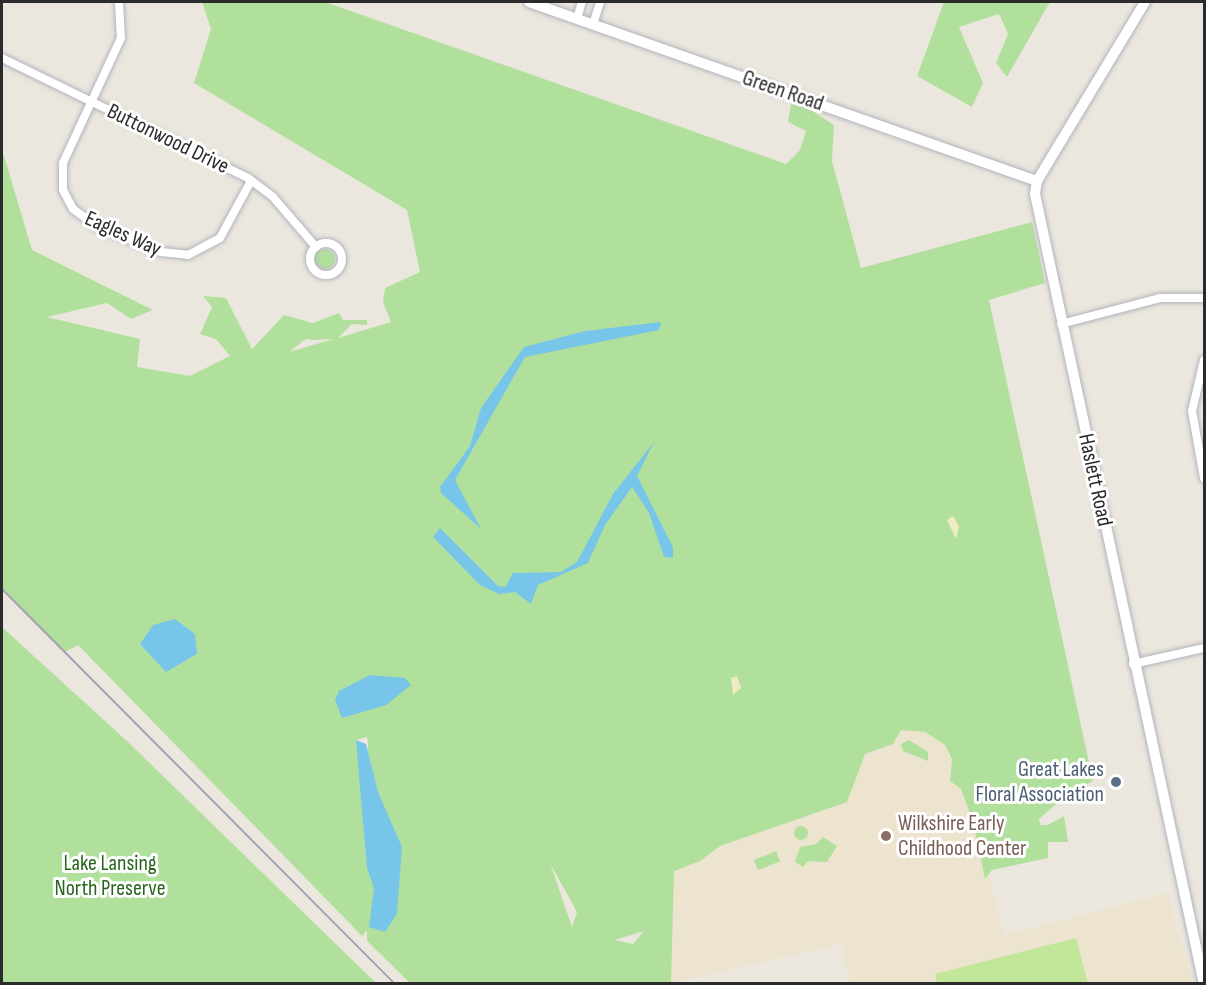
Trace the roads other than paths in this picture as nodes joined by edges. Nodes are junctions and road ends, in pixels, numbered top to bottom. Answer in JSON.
{"nodes":[{"id":1,"x":119,"y":2,"type":"edge"},
{"id":2,"x":529,"y":2,"type":"edge"},
{"id":3,"x":582,"y":2,"type":"edge"},
{"id":4,"x":600,"y":2,"type":"edge"},
{"id":5,"x":1145,"y":2,"type":"edge"},
{"id":6,"x":577,"y":18,"type":"junction"},
{"id":7,"x":593,"y":24,"type":"junction"},
{"id":8,"x":2,"y":58,"type":"edge"},
{"id":9,"x":91,"y":102,"type":"junction"},
{"id":10,"x":251,"y":181,"type":"junction"},
{"id":11,"x":1037,"y":181,"type":"junction"},
{"id":12,"x":316,"y":247,"type":"dead end"},
{"id":13,"x":1204,"y":298,"type":"edge"},
{"id":14,"x":1061,"y":324,"type":"junction"},
{"id":15,"x":1204,"y":360,"type":"edge"},
{"id":16,"x":1204,"y":478,"type":"edge"},
{"id":17,"x":1204,"y":648,"type":"edge"},
{"id":18,"x":1133,"y":664,"type":"junction"},
{"id":19,"x":1204,"y":984,"type":"edge"}],
"edges":[{"from":1,"to":9,"type":"street","name":"Eagles Way"},
{"from":2,"to":6,"type":"street","name":"Green Road"},
{"from":3,"to":6,"type":"street"},
{"from":4,"to":7,"type":"street"},
{"from":5,"to":11,"type":"street"},
{"from":6,"to":7,"type":"street","name":"Green Road"},
{"from":7,"to":11,"type":"street","name":"Green Road"},
{"from":8,"to":9,"type":"street","name":"Buttonwood Drive"},
{"from":9,"to":10,"type":"street","name":"Buttonwood Drive"},
{"from":9,"to":10,"type":"street","name":"Eagles Way"},
{"from":10,"to":12,"type":"street","name":"Buttonwood Drive"},
{"from":11,"to":14,"type":"street","name":"Haslett Road"},
{"from":13,"to":14,"type":"street"},
{"from":14,"to":18,"type":"street","name":"Haslett Road"},
{"from":15,"to":16,"type":"street"},
{"from":17,"to":18,"type":"street"},
{"from":18,"to":19,"type":"street","name":"Haslett Road"}]}
